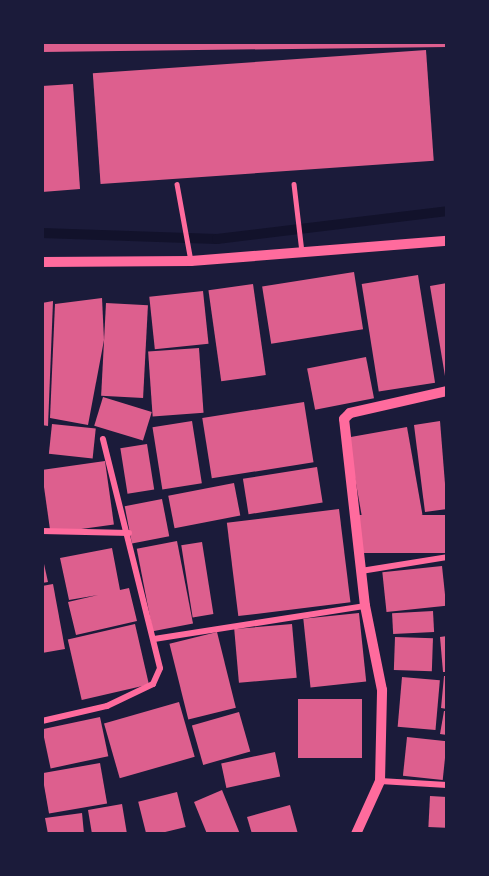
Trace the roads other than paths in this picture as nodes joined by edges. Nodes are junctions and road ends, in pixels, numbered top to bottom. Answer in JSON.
{"nodes":[{"id":1,"x":177,"y":184,"type":"dead end"},
{"id":2,"x":294,"y":184,"type":"dead end"},
{"id":3,"x":447,"y":241,"type":"edge"},
{"id":4,"x":302,"y":252,"type":"junction"},
{"id":5,"x":191,"y":261,"type":"junction"},
{"id":6,"x":42,"y":262,"type":"edge"},
{"id":7,"x":447,"y":391,"type":"edge"},
{"id":8,"x":103,"y":440,"type":"dead end"},
{"id":9,"x":42,"y":531,"type":"edge"},
{"id":10,"x":129,"y":533,"type":"junction"},
{"id":11,"x":447,"y":557,"type":"edge"},
{"id":12,"x":361,"y":571,"type":"junction"},
{"id":13,"x":365,"y":606,"type":"junction"},
{"id":14,"x":154,"y":639,"type":"junction"},
{"id":15,"x":42,"y":721,"type":"edge"},
{"id":16,"x":380,"y":781,"type":"junction"},
{"id":17,"x":447,"y":785,"type":"edge"},
{"id":18,"x":356,"y":834,"type":"edge"}],
"edges":[{"from":1,"to":5,"type":"lane"},
{"from":2,"to":4,"type":"lane"},
{"from":3,"to":4,"type":"street"},
{"from":4,"to":5,"type":"street"},
{"from":5,"to":6,"type":"street"},
{"from":7,"to":12,"type":"street"},
{"from":8,"to":10,"type":"street"},
{"from":9,"to":10,"type":"street"},
{"from":10,"to":14,"type":"street"},
{"from":11,"to":12,"type":"street"},
{"from":12,"to":13,"type":"street"},
{"from":13,"to":14,"type":"street"},
{"from":13,"to":16,"type":"street"},
{"from":14,"to":15,"type":"street"},
{"from":16,"to":17,"type":"street"},
{"from":16,"to":18,"type":"street"}]}
